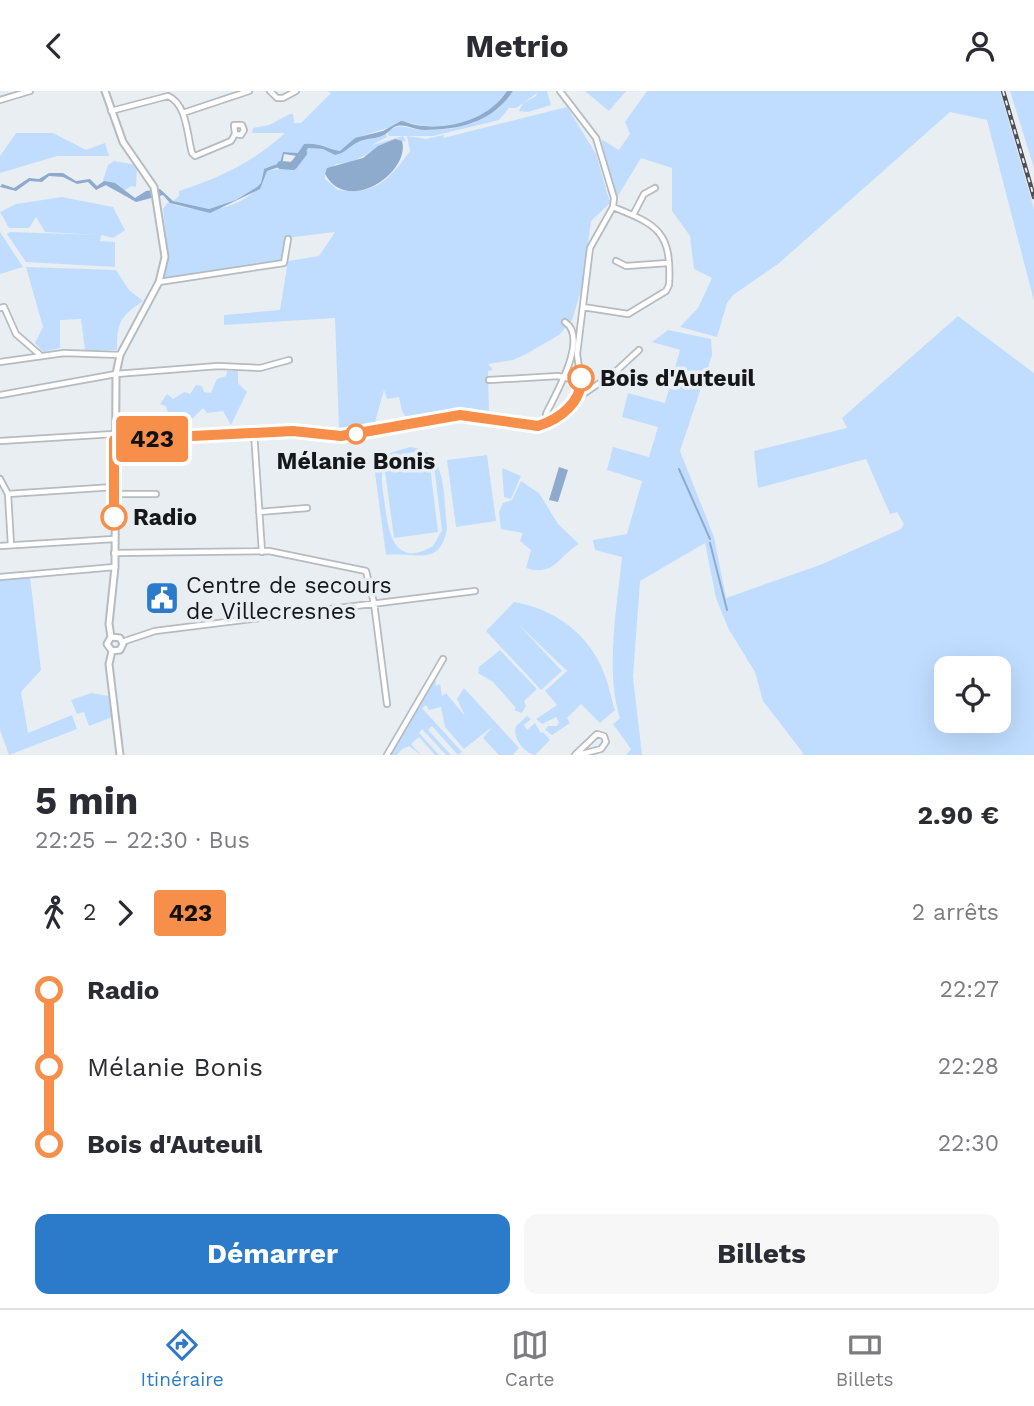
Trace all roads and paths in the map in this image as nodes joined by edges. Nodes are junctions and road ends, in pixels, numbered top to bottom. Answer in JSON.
{"nodes":[{"id":1,"x":30,"y":91,"type":"edge"},
{"id":2,"x":106,"y":91,"type":"edge"},
{"id":3,"x":249,"y":91,"type":"edge"},
{"id":4,"x":270,"y":91,"type":"edge"},
{"id":5,"x":296,"y":91,"type":"edge"},
{"id":6,"x":560,"y":91,"type":"edge"},
{"id":7,"x":0,"y":100,"type":"edge"},
{"id":8,"x":112,"y":111,"type":"junction"},
{"id":9,"x":183,"y":113,"type":"junction"},
{"id":10,"x":235,"y":134,"type":"dead end"},
{"id":11,"x":655,"y":188,"type":"dead end"},
{"id":12,"x":613,"y":207,"type":"junction"},
{"id":13,"x":633,"y":215,"type":"junction"},
{"id":14,"x":288,"y":239,"type":"dead end"},
{"id":15,"x":616,"y":261,"type":"dead end"},
{"id":16,"x":668,"y":263,"type":"junction"},
{"id":17,"x":159,"y":282,"type":"junction"},
{"id":18,"x":583,"y":307,"type":"junction"},
{"id":19,"x":0,"y":308,"type":"edge"},
{"id":20,"x":565,"y":322,"type":"dead end"},
{"id":21,"x":639,"y":350,"type":"dead end"},
{"id":22,"x":40,"y":355,"type":"junction"},
{"id":23,"x":120,"y":355,"type":"junction"},
{"id":24,"x":289,"y":360,"type":"dead end"},
{"id":25,"x":0,"y":362,"type":"edge"},
{"id":26,"x":580,"y":370,"type":"junction"},
{"id":27,"x":117,"y":374,"type":"junction"},
{"id":28,"x":564,"y":376,"type":"junction"},
{"id":29,"x":571,"y":379,"type":"junction"},
{"id":30,"x":489,"y":380,"type":"dead end"},
{"id":31,"x":582,"y":388,"type":"junction"},
{"id":32,"x":0,"y":395,"type":"edge"},
{"id":33,"x":578,"y":398,"type":"junction"},
{"id":34,"x":546,"y":414,"type":"dead end"},
{"id":35,"x":254,"y":432,"type":"junction"},
{"id":36,"x":114,"y":437,"type":"junction"},
{"id":37,"x":0,"y":441,"type":"edge"},
{"id":38,"x":0,"y":479,"type":"edge"},
{"id":39,"x":114,"y":491,"type":"junction"},
{"id":40,"x":8,"y":494,"type":"junction"},
{"id":41,"x":156,"y":494,"type":"dead end"},
{"id":42,"x":307,"y":508,"type":"dead end"},
{"id":43,"x":259,"y":512,"type":"junction"},
{"id":44,"x":114,"y":539,"type":"junction"},
{"id":45,"x":11,"y":545,"type":"junction"},
{"id":46,"x":0,"y":546,"type":"edge"},
{"id":47,"x":262,"y":552,"type":"junction"},
{"id":48,"x":114,"y":553,"type":"junction"},
{"id":49,"x":115,"y":567,"type":"junction"},
{"id":50,"x":0,"y":577,"type":"edge"},
{"id":51,"x":475,"y":591,"type":"dead end"},
{"id":52,"x":374,"y":603,"type":"junction"},
{"id":53,"x":111,"y":637,"type":"junction"},
{"id":54,"x":122,"y":642,"type":"junction"},
{"id":55,"x":112,"y":651,"type":"junction"},
{"id":56,"x":443,"y":659,"type":"dead end"},
{"id":57,"x":387,"y":704,"type":"dead end"},
{"id":58,"x":120,"y":755,"type":"edge"},
{"id":59,"x":387,"y":755,"type":"edge"},
{"id":60,"x":577,"y":755,"type":"edge"}],
"edges":[{"from":1,"to":7,"type":"street"},
{"from":2,"to":8,"type":"street"},
{"from":3,"to":9,"type":"street"},
{"from":4,"to":5,"type":"street"},
{"from":6,"to":12,"type":"street"},
{"from":8,"to":9,"type":"street"},
{"from":8,"to":17,"type":"street"},
{"from":9,"to":10,"type":"street"},
{"from":11,"to":13,"type":"street"},
{"from":12,"to":13,"type":"street"},
{"from":12,"to":18,"type":"street"},
{"from":13,"to":16,"type":"street"},
{"from":14,"to":17,"type":"street"},
{"from":15,"to":16,"type":"street"},
{"from":16,"to":18,"type":"street"},
{"from":17,"to":23,"type":"street"},
{"from":18,"to":26,"type":"street"},
{"from":19,"to":22,"type":"street"},
{"from":20,"to":28,"type":"street"},
{"from":21,"to":33,"type":"street"},
{"from":22,"to":23,"type":"street"},
{"from":22,"to":25,"type":"street"},
{"from":23,"to":27,"type":"street"},
{"from":24,"to":27,"type":"street"},
{"from":26,"to":29,"type":"street"},
{"from":26,"to":31,"type":"street"},
{"from":27,"to":32,"type":"street"},
{"from":27,"to":36,"type":"street"},
{"from":28,"to":29,"type":"street"},
{"from":28,"to":30,"type":"street"},
{"from":28,"to":34,"type":"street"},
{"from":29,"to":31,"type":"street"},
{"from":31,"to":33,"type":"street"},
{"from":33,"to":35,"type":"street"},
{"from":35,"to":36,"type":"street"},
{"from":35,"to":43,"type":"street"},
{"from":36,"to":37,"type":"street"},
{"from":36,"to":39,"type":"street"},
{"from":38,"to":40,"type":"street"},
{"from":39,"to":40,"type":"street"},
{"from":39,"to":41,"type":"street"},
{"from":39,"to":44,"type":"street"},
{"from":40,"to":45,"type":"street"},
{"from":42,"to":43,"type":"street"},
{"from":43,"to":47,"type":"street"},
{"from":44,"to":45,"type":"street"},
{"from":44,"to":48,"type":"street"},
{"from":45,"to":46,"type":"street"},
{"from":47,"to":48,"type":"street"},
{"from":47,"to":52,"type":"street"},
{"from":48,"to":49,"type":"street"},
{"from":49,"to":50,"type":"street"},
{"from":49,"to":53,"type":"street"},
{"from":51,"to":52,"type":"street"},
{"from":52,"to":54,"type":"street"},
{"from":52,"to":57,"type":"street"},
{"from":53,"to":54,"type":"street"},
{"from":53,"to":55,"type":"street"},
{"from":54,"to":55,"type":"street"},
{"from":55,"to":58,"type":"street"},
{"from":56,"to":59,"type":"street"},
{"from":60,"to":60,"type":"street"}]}
